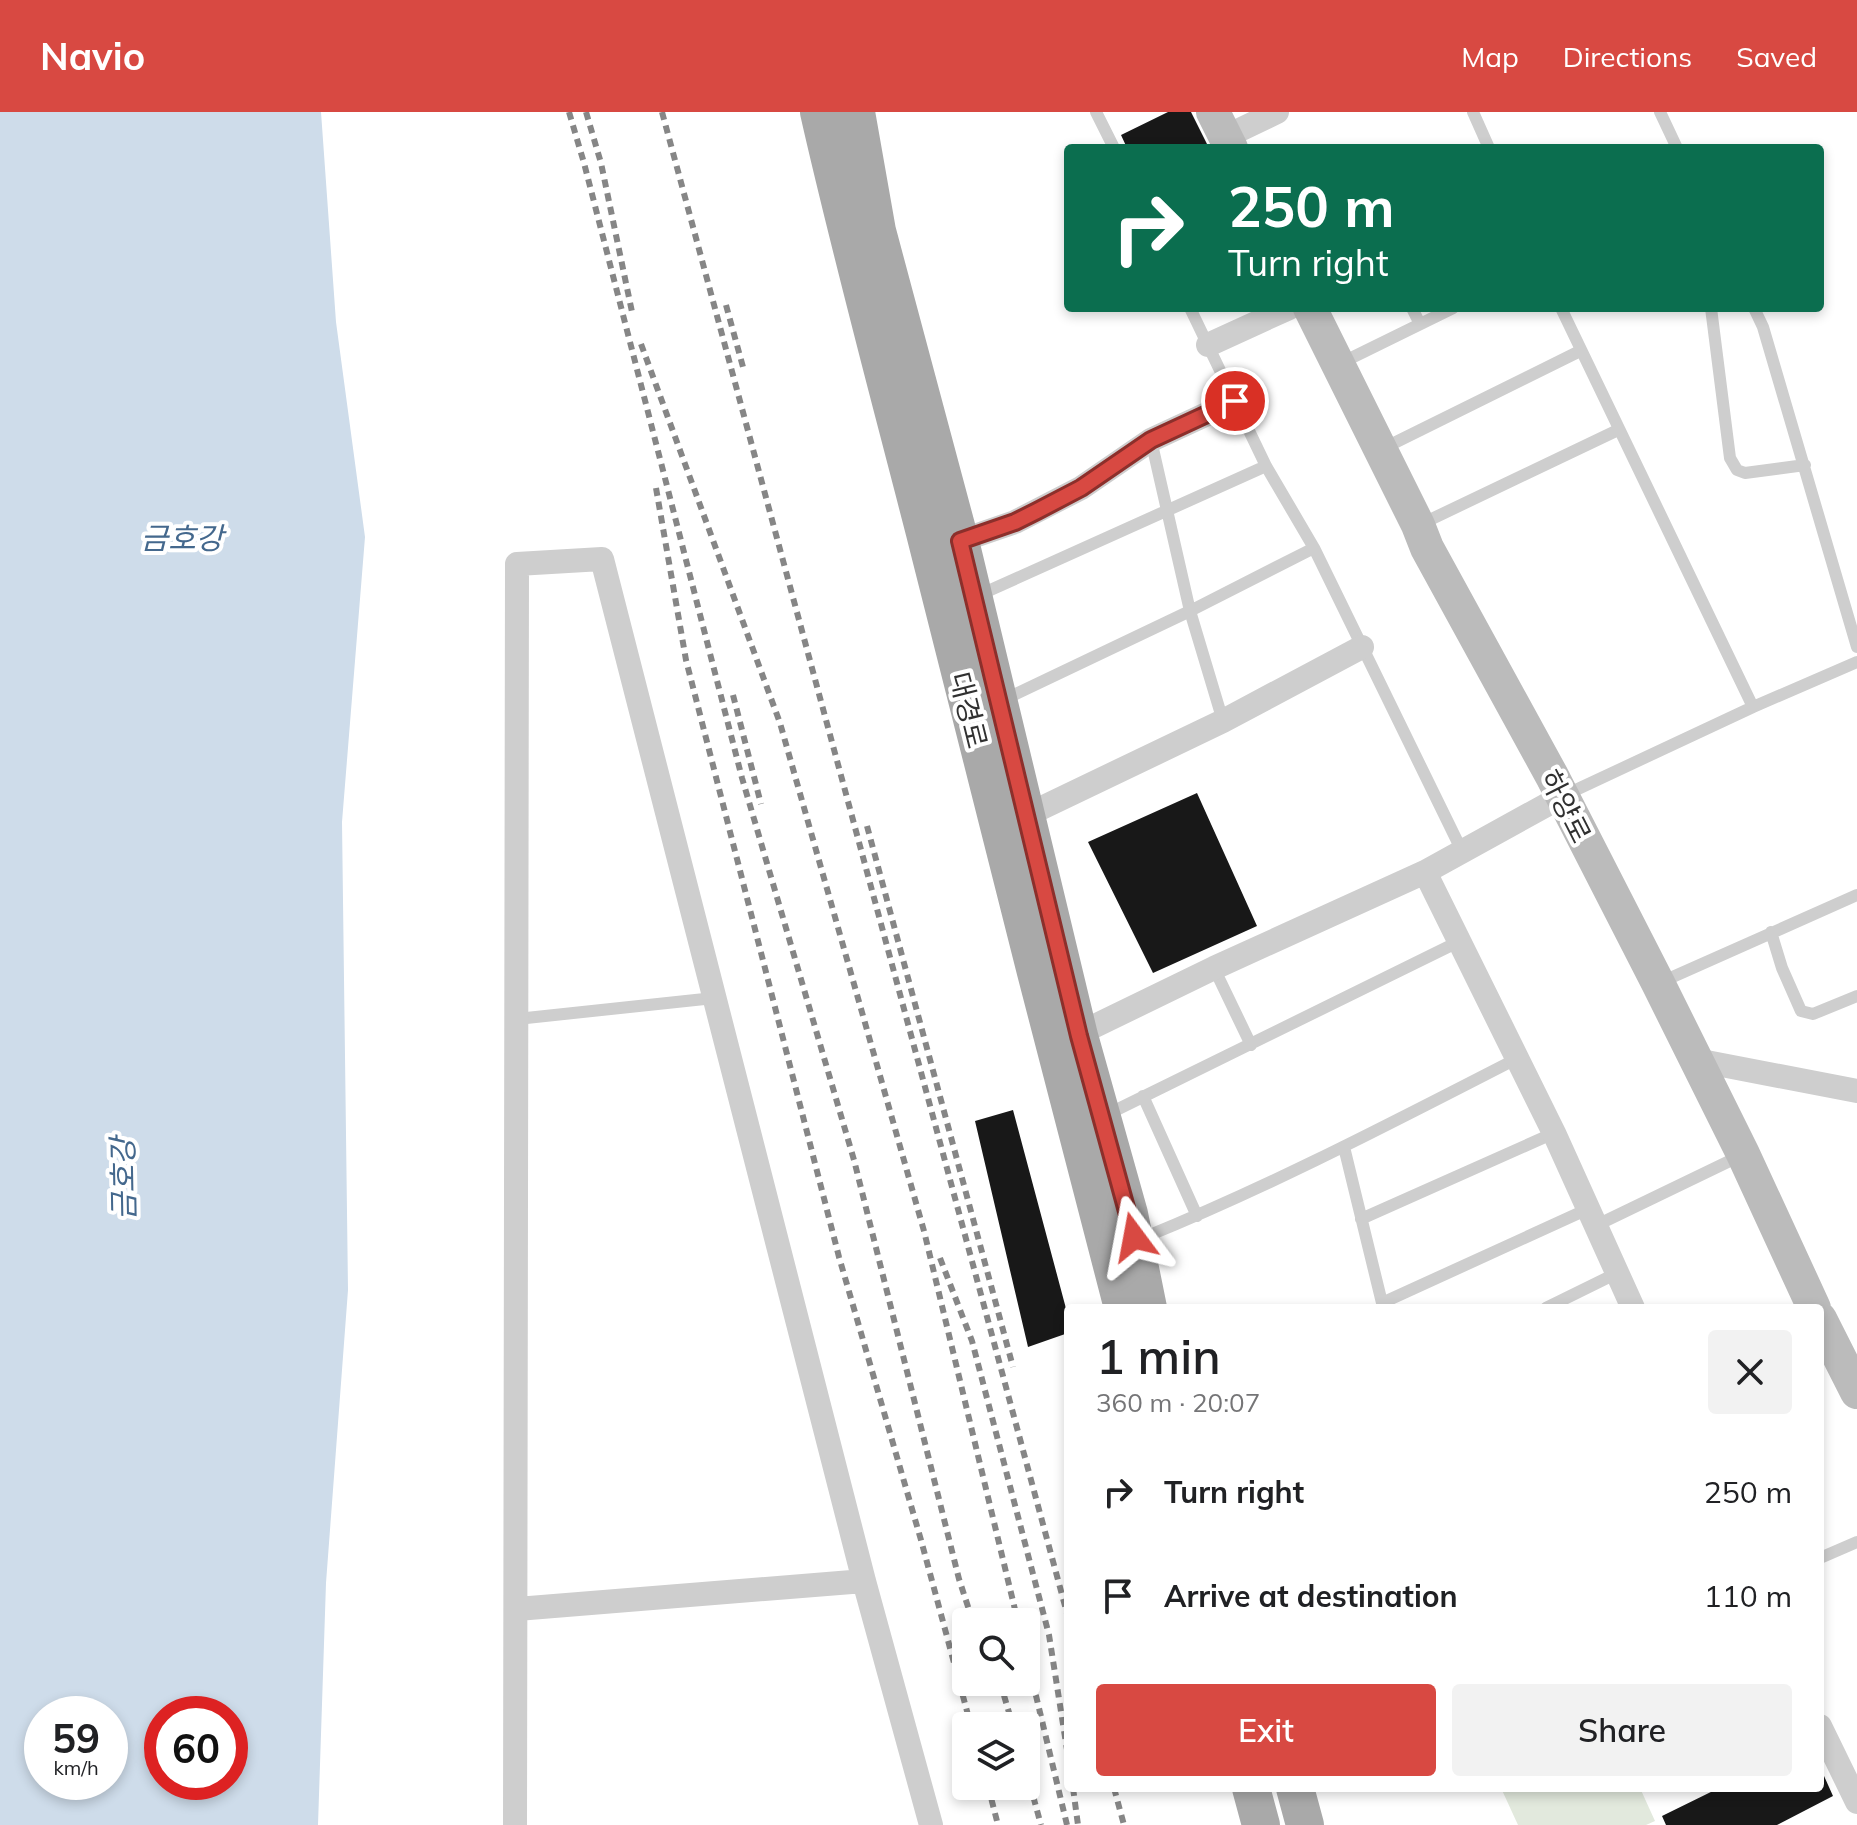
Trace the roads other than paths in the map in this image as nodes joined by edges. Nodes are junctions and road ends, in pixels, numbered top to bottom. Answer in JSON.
{"nodes":[{"id":1,"x":819,"y":112,"type":"edge"},
{"id":2,"x":1096,"y":112,"type":"edge"},
{"id":3,"x":1277,"y":112,"type":"edge"},
{"id":4,"x":1473,"y":112,"type":"edge"},
{"id":5,"x":1660,"y":112,"type":"edge"},
{"id":6,"x":859,"y":114,"type":"edge"},
{"id":7,"x":1223,"y":132,"type":"edge"},
{"id":8,"x":1112,"y":144,"type":"edge"},
{"id":9,"x":1487,"y":144,"type":"edge"},
{"id":10,"x":1675,"y":144,"type":"edge"},
{"id":11,"x":1192,"y":312,"type":"edge"},
{"id":12,"x":1280,"y":312,"type":"edge"},
{"id":13,"x":1312,"y":312,"type":"edge"},
{"id":14,"x":1414,"y":312,"type":"edge"},
{"id":15,"x":1445,"y":312,"type":"edge"},
{"id":16,"x":1563,"y":312,"type":"edge"},
{"id":17,"x":1712,"y":312,"type":"edge"},
{"id":18,"x":1756,"y":312,"type":"edge"},
{"id":19,"x":1420,"y":324,"type":"junction"},
{"id":20,"x":1208,"y":345,"type":"junction"},
{"id":21,"x":1580,"y":351,"type":"junction"},
{"id":22,"x":1338,"y":365,"type":"junction"},
{"id":23,"x":1235,"y":401,"type":"junction"},
{"id":24,"x":1618,"y":430,"type":"junction"},
{"id":25,"x":1151,"y":440,"type":"junction"},
{"id":26,"x":1379,"y":451,"type":"junction"},
{"id":27,"x":1805,"y":465,"type":"junction"},
{"id":28,"x":1266,"y":466,"type":"junction"},
{"id":29,"x":1168,"y":511,"type":"junction"},
{"id":30,"x":1418,"y":525,"type":"junction"},
{"id":31,"x":960,"y":541,"type":"junction"},
{"id":32,"x":1314,"y":548,"type":"junction"},
{"id":33,"x":972,"y":598,"type":"junction"},
{"id":34,"x":1190,"y":611,"type":"junction"},
{"id":35,"x":1362,"y":647,"type":"junction"},
{"id":36,"x":1857,"y":647,"type":"edge"},
{"id":37,"x":1857,"y":662,"type":"edge"},
{"id":38,"x":1000,"y":701,"type":"junction"},
{"id":39,"x":1753,"y":707,"type":"junction"},
{"id":40,"x":1223,"y":721,"type":"junction"},
{"id":41,"x":1561,"y":797,"type":"junction"},
{"id":42,"x":1027,"y":815,"type":"junction"},
{"id":43,"x":1462,"y":851,"type":"junction"},
{"id":44,"x":1425,"y":872,"type":"junction"},
{"id":45,"x":1857,"y":895,"type":"edge"},
{"id":46,"x":1771,"y":932,"type":"junction"},
{"id":47,"x":1460,"y":941,"type":"junction"},
{"id":48,"x":1214,"y":968,"type":"junction"},
{"id":49,"x":1658,"y":983,"type":"junction"},
{"id":50,"x":1857,"y":996,"type":"edge"},
{"id":51,"x":714,"y":998,"type":"junction"},
{"id":52,"x":517,"y":1019,"type":"junction"},
{"id":53,"x":1066,"y":1040,"type":"junction"},
{"id":54,"x":1251,"y":1045,"type":"junction"},
{"id":55,"x":1518,"y":1058,"type":"junction"},
{"id":56,"x":1696,"y":1060,"type":"junction"},
{"id":57,"x":1857,"y":1091,"type":"edge"},
{"id":58,"x":1143,"y":1096,"type":"junction"},
{"id":59,"x":1102,"y":1117,"type":"junction"},
{"id":60,"x":1554,"y":1133,"type":"junction"},
{"id":61,"x":1344,"y":1147,"type":"junction"},
{"id":62,"x":1743,"y":1154,"type":"junction"},
{"id":63,"x":1197,"y":1216,"type":"junction"},
{"id":64,"x":1593,"y":1216,"type":"junction"},
{"id":65,"x":1361,"y":1219,"type":"junction"},
{"id":66,"x":1137,"y":1225,"type":"junction"},
{"id":67,"x":1617,"y":1273,"type":"junction"},
{"id":68,"x":1128,"y":1304,"type":"edge"},
{"id":69,"x":1128,"y":1304,"type":"edge"},
{"id":70,"x":1164,"y":1304,"type":"edge"},
{"id":71,"x":1383,"y":1304,"type":"edge"},
{"id":72,"x":1385,"y":1304,"type":"edge"},
{"id":73,"x":1554,"y":1304,"type":"edge"},
{"id":74,"x":1631,"y":1304,"type":"edge"},
{"id":75,"x":1812,"y":1304,"type":"edge"},
{"id":76,"x":1824,"y":1327,"type":"edge"},
{"id":77,"x":1857,"y":1392,"type":"edge"},
{"id":78,"x":1857,"y":1542,"type":"edge"},
{"id":79,"x":1824,"y":1556,"type":"edge"},
{"id":80,"x":864,"y":1581,"type":"junction"},
{"id":81,"x":517,"y":1609,"type":"junction"},
{"id":82,"x":1824,"y":1734,"type":"edge"},
{"id":83,"x":1231,"y":1792,"type":"edge"},
{"id":84,"x":1252,"y":1792,"type":"edge"},
{"id":85,"x":1277,"y":1792,"type":"edge"},
{"id":86,"x":1296,"y":1792,"type":"edge"},
{"id":87,"x":1857,"y":1802,"type":"edge"},
{"id":88,"x":515,"y":1825,"type":"edge"},
{"id":89,"x":931,"y":1825,"type":"edge"},
{"id":90,"x":1240,"y":1825,"type":"edge"},
{"id":91,"x":1261,"y":1825,"type":"edge"},
{"id":92,"x":1286,"y":1825,"type":"edge"},
{"id":93,"x":1305,"y":1825,"type":"edge"}],
"edges":[{"from":1,"to":53,"type":"main road","name":"대경로"},
{"from":2,"to":8,"type":"lane"},
{"from":3,"to":7,"type":"street"},
{"from":4,"to":9,"type":"lane"},
{"from":5,"to":10,"type":"lane"},
{"from":6,"to":31,"type":"main road","name":"대경로"},
{"from":11,"to":20,"type":"lane"},
{"from":12,"to":20,"type":"street"},
{"from":13,"to":22,"type":"street","name":"하양로"},
{"from":14,"to":19,"type":"lane"},
{"from":15,"to":19,"type":"lane"},
{"from":16,"to":21,"type":"lane"},
{"from":17,"to":27,"type":"lane"},
{"from":18,"to":27,"type":"lane"},
{"from":19,"to":22,"type":"lane"},
{"from":20,"to":23,"type":"lane"},
{"from":21,"to":24,"type":"lane"},
{"from":21,"to":26,"type":"lane"},
{"from":22,"to":26,"type":"street","name":"하양로"},
{"from":23,"to":25,"type":"street"},
{"from":23,"to":28,"type":"lane"},
{"from":24,"to":30,"type":"lane"},
{"from":24,"to":39,"type":"lane"},
{"from":25,"to":29,"type":"lane"},
{"from":25,"to":31,"type":"street"},
{"from":26,"to":30,"type":"street","name":"하양로"},
{"from":27,"to":36,"type":"lane"},
{"from":28,"to":29,"type":"lane"},
{"from":28,"to":32,"type":"lane"},
{"from":29,"to":33,"type":"lane"},
{"from":29,"to":34,"type":"lane"},
{"from":30,"to":41,"type":"street","name":"하양로"},
{"from":31,"to":33,"type":"main road","name":"대경로"},
{"from":32,"to":34,"type":"lane"},
{"from":32,"to":35,"type":"lane"},
{"from":33,"to":38,"type":"main road","name":"대경로"},
{"from":34,"to":38,"type":"lane"},
{"from":34,"to":40,"type":"lane"},
{"from":35,"to":40,"type":"street"},
{"from":35,"to":43,"type":"lane"},
{"from":37,"to":39,"type":"lane"},
{"from":38,"to":42,"type":"main road","name":"대경로"},
{"from":39,"to":41,"type":"lane"},
{"from":40,"to":42,"type":"street"},
{"from":41,"to":43,"type":"street"},
{"from":41,"to":49,"type":"street","name":"하양로"},
{"from":42,"to":53,"type":"main road","name":"대경로"},
{"from":43,"to":44,"type":"street"},
{"from":44,"to":47,"type":"street"},
{"from":44,"to":48,"type":"street"},
{"from":45,"to":46,"type":"lane"},
{"from":46,"to":49,"type":"lane"},
{"from":46,"to":50,"type":"lane"},
{"from":47,"to":54,"type":"lane"},
{"from":47,"to":55,"type":"street"},
{"from":48,"to":53,"type":"street"},
{"from":48,"to":54,"type":"lane"},
{"from":49,"to":56,"type":"street","name":"하양로"},
{"from":51,"to":52,"type":"lane"},
{"from":51,"to":52,"type":"street"},
{"from":51,"to":80,"type":"street"},
{"from":52,"to":81,"type":"street"},
{"from":53,"to":59,"type":"main road","name":"대경로"},
{"from":53,"to":68,"type":"main road","name":"대경로"},
{"from":54,"to":58,"type":"lane"},
{"from":55,"to":60,"type":"street"},
{"from":55,"to":61,"type":"lane"},
{"from":56,"to":57,"type":"street"},
{"from":56,"to":62,"type":"street","name":"하양로"},
{"from":58,"to":59,"type":"lane"},
{"from":58,"to":63,"type":"lane"},
{"from":59,"to":66,"type":"main road","name":"대경로"},
{"from":60,"to":64,"type":"street"},
{"from":60,"to":65,"type":"lane"},
{"from":61,"to":63,"type":"lane"},
{"from":61,"to":65,"type":"lane"},
{"from":62,"to":64,"type":"lane"},
{"from":62,"to":75,"type":"street","name":"하양로"},
{"from":63,"to":66,"type":"lane"},
{"from":64,"to":67,"type":"street"},
{"from":64,"to":72,"type":"lane"},
{"from":65,"to":71,"type":"lane"},
{"from":66,"to":69,"type":"main road","name":"대경로"},
{"from":66,"to":70,"type":"main road"},
{"from":67,"to":73,"type":"lane"},
{"from":67,"to":74,"type":"street"},
{"from":76,"to":77,"type":"street"},
{"from":78,"to":79,"type":"lane"},
{"from":80,"to":81,"type":"street"},
{"from":80,"to":89,"type":"street"},
{"from":81,"to":88,"type":"street"},
{"from":82,"to":87,"type":"street"},
{"from":83,"to":90,"type":"main road"},
{"from":84,"to":91,"type":"main road"},
{"from":85,"to":92,"type":"main road"},
{"from":86,"to":93,"type":"main road"}]}
